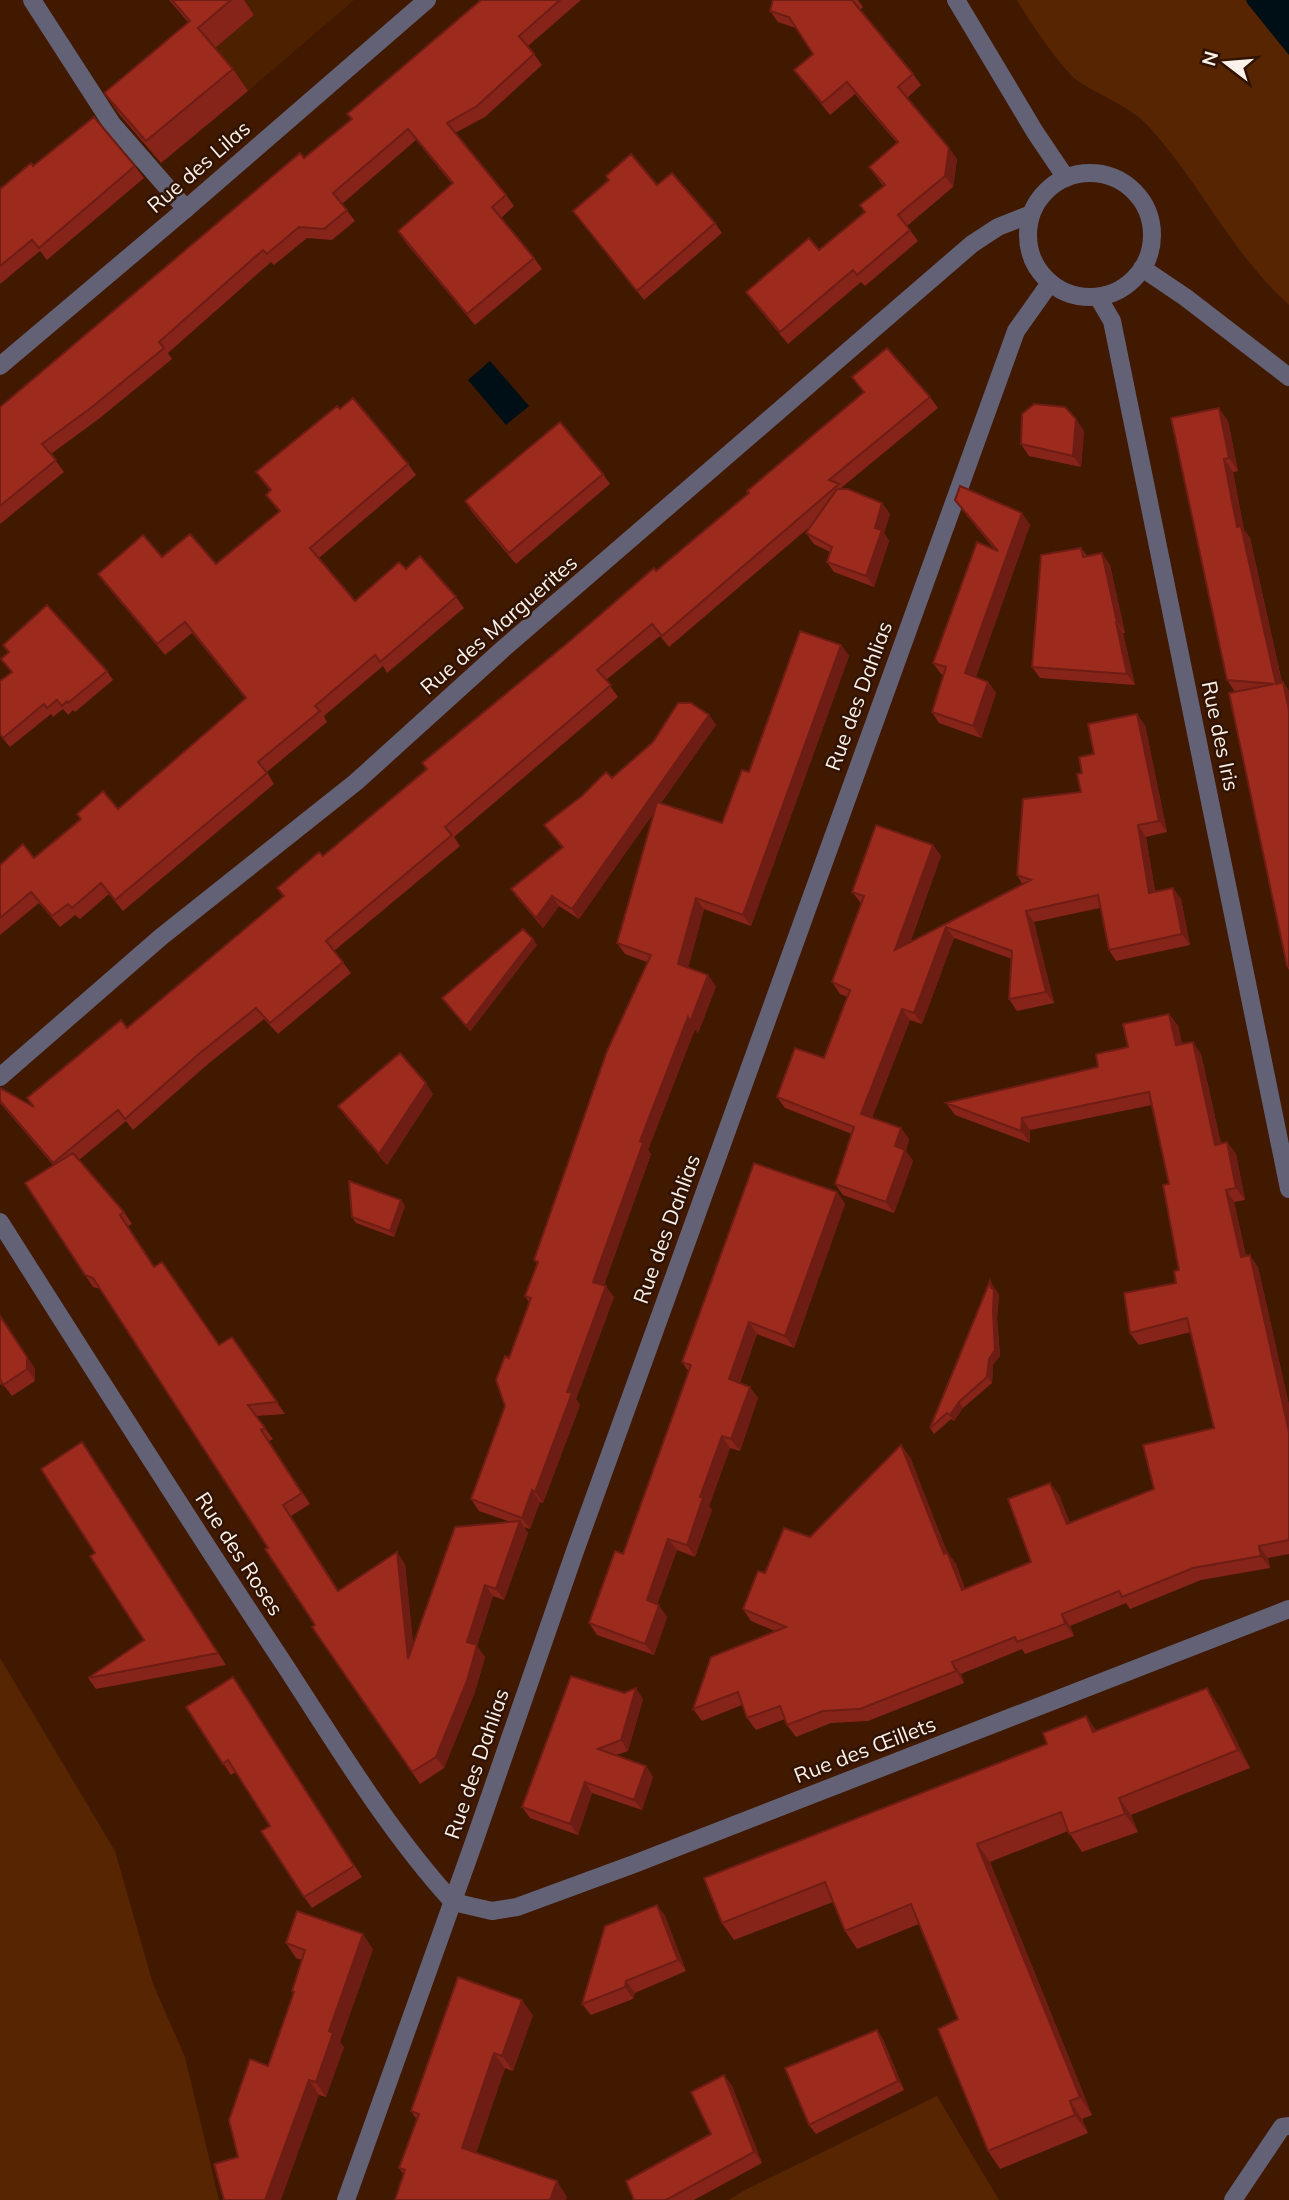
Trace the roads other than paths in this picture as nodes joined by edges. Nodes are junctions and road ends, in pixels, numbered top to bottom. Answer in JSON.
{"nodes":[{"id":1,"x":32,"y":0,"type":"edge"},
{"id":2,"x":427,"y":0,"type":"edge"},
{"id":3,"x":956,"y":0,"type":"edge"},
{"id":4,"x":1066,"y":178,"type":"junction"},
{"id":5,"x":186,"y":209,"type":"junction"},
{"id":6,"x":1031,"y":214,"type":"junction"},
{"id":7,"x":1142,"y":268,"type":"junction"},
{"id":8,"x":1050,"y":283,"type":"junction"},
{"id":9,"x":1098,"y":297,"type":"junction"},
{"id":10,"x":0,"y":366,"type":"edge"},
{"id":11,"x":1289,"y":377,"type":"edge"},
{"id":12,"x":0,"y":1077,"type":"edge"},
{"id":13,"x":1289,"y":1189,"type":"edge"},
{"id":14,"x":0,"y":1222,"type":"edge"},
{"id":15,"x":1289,"y":1609,"type":"edge"},
{"id":16,"x":453,"y":1902,"type":"junction"},
{"id":17,"x":1289,"y":2126,"type":"edge"},
{"id":18,"x":345,"y":2200,"type":"edge"},
{"id":19,"x":1233,"y":2200,"type":"edge"}],
"edges":[{"from":1,"to":5,"type":"street"},
{"from":2,"to":5,"type":"street","name":"Rue des Lilas"},
{"from":3,"to":4,"type":"street"},
{"from":4,"to":6,"type":"street"},
{"from":4,"to":7,"type":"street"},
{"from":5,"to":10,"type":"street","name":"Rue des Lilas"},
{"from":6,"to":8,"type":"street"},
{"from":6,"to":12,"type":"street","name":"Rue des Marguerites"},
{"from":7,"to":9,"type":"street"},
{"from":7,"to":11,"type":"street"},
{"from":8,"to":9,"type":"street"},
{"from":8,"to":16,"type":"street","name":"Rue des Dahlias"},
{"from":9,"to":13,"type":"street","name":"Rue des Iris"},
{"from":14,"to":16,"type":"street","name":"Rue des Roses"},
{"from":15,"to":16,"type":"street","name":"Rue des Œillets"},
{"from":16,"to":18,"type":"street","name":"Rue des Dahlias"},
{"from":17,"to":19,"type":"street"}]}
